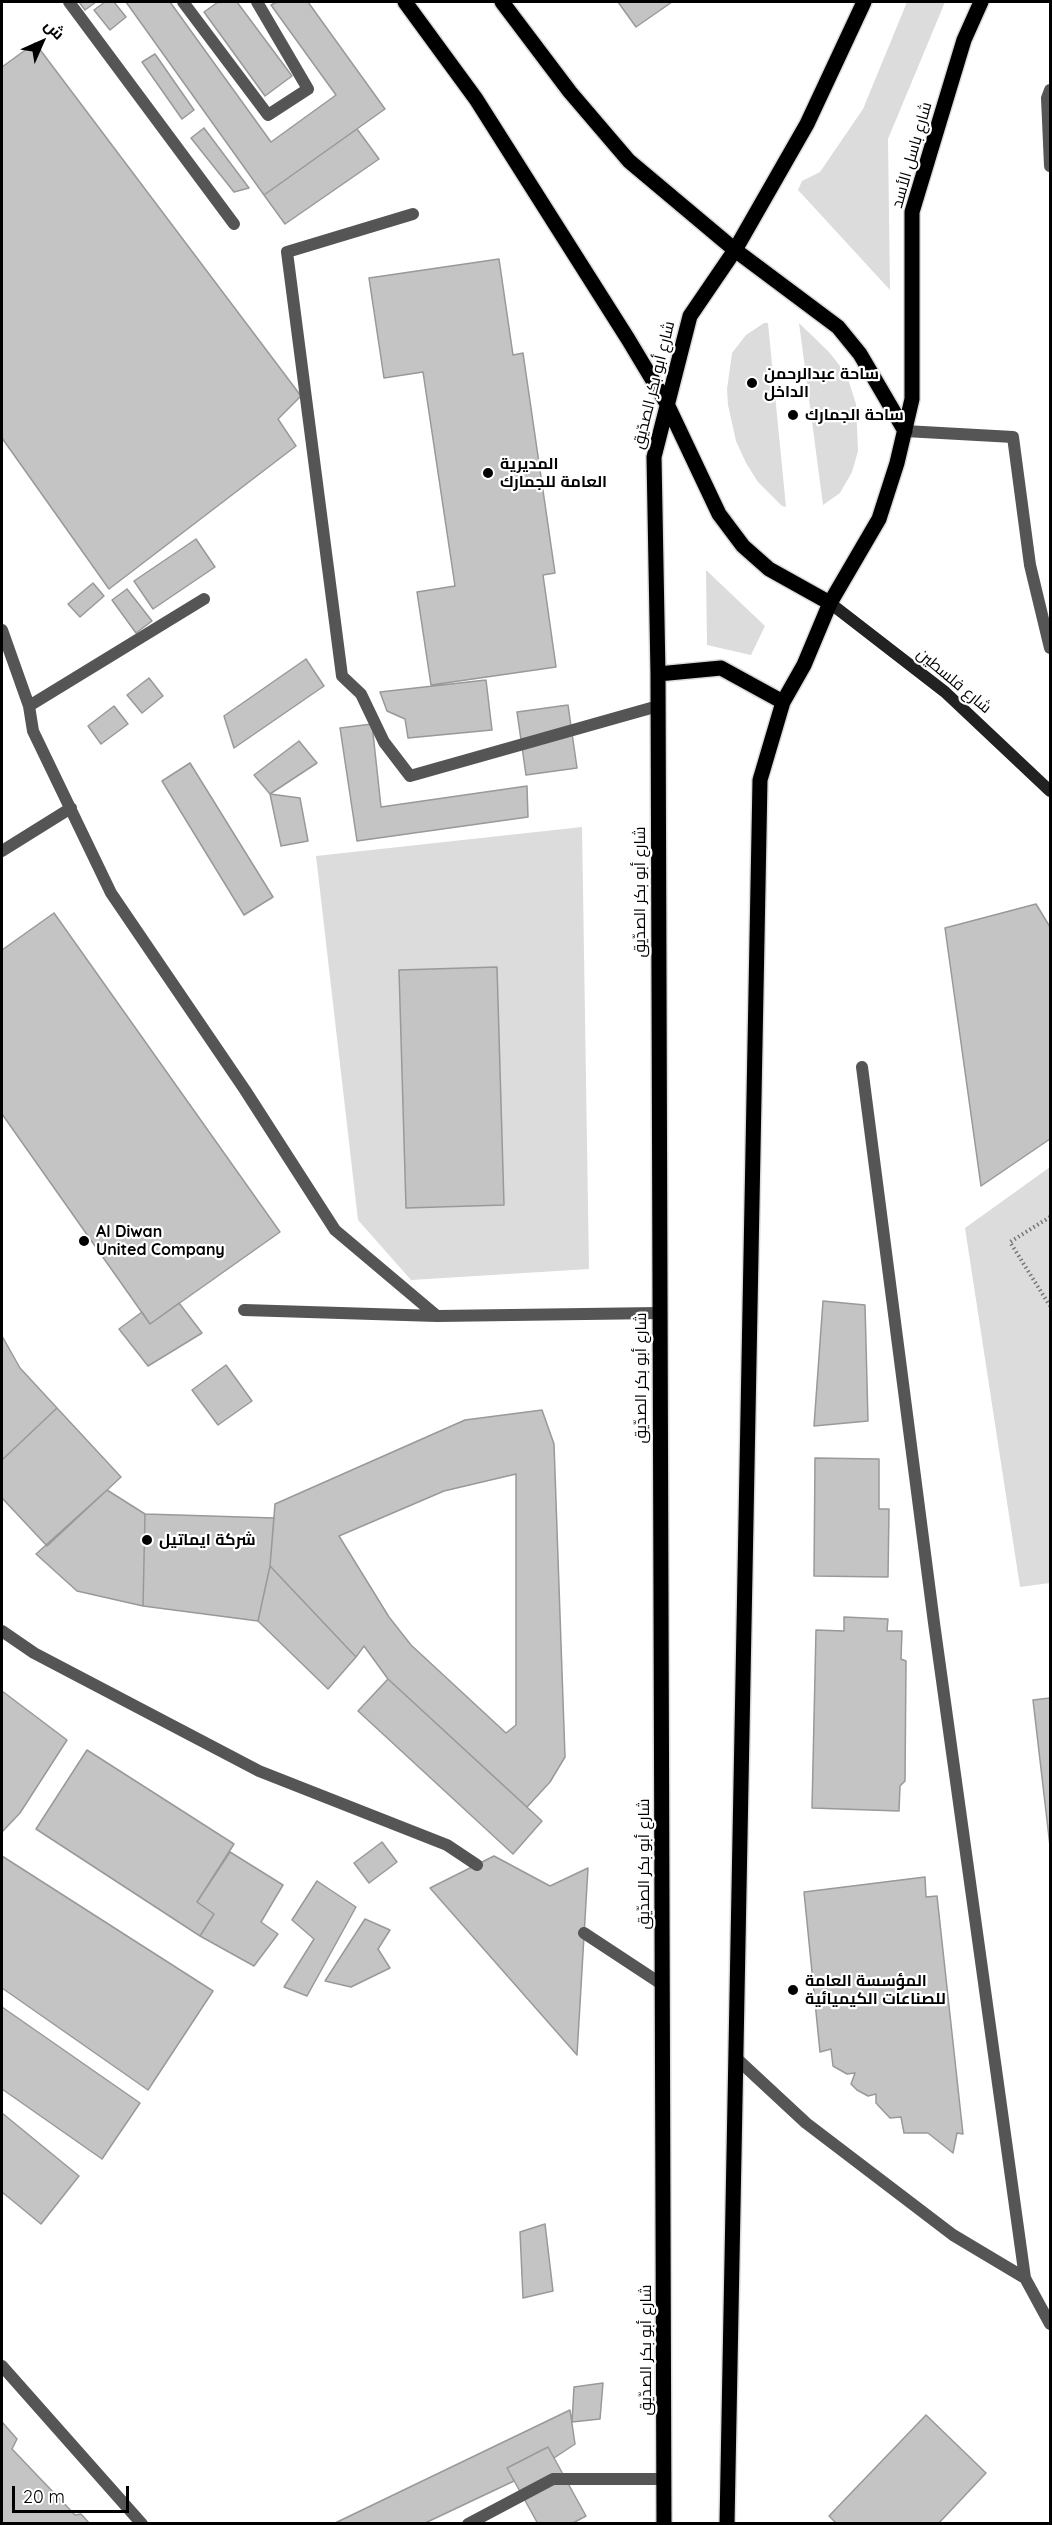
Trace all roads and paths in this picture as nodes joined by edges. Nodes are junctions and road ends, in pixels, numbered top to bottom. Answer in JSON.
{"nodes":[{"id":1,"x":69,"y":2,"type":"edge"},
{"id":2,"x":183,"y":2,"type":"edge"},
{"id":3,"x":257,"y":2,"type":"edge"},
{"id":4,"x":405,"y":2,"type":"edge"},
{"id":5,"x":502,"y":2,"type":"edge"},
{"id":6,"x":864,"y":2,"type":"edge"},
{"id":7,"x":981,"y":2,"type":"edge"},
{"id":8,"x":1050,"y":90,"type":"edge"},
{"id":9,"x":1050,"y":166,"type":"edge"},
{"id":10,"x":413,"y":214,"type":"dead end"},
{"id":11,"x":234,"y":224,"type":"dead end"},
{"id":12,"x":735,"y":250,"type":"junction"},
{"id":13,"x":667,"y":404,"type":"junction"},
{"id":14,"x":905,"y":431,"type":"junction"},
{"id":15,"x":204,"y":599,"type":"dead end"},
{"id":16,"x":830,"y":603,"type":"junction"},
{"id":17,"x":2,"y":630,"type":"edge"},
{"id":18,"x":1050,"y":648,"type":"edge"},
{"id":19,"x":658,"y":674,"type":"junction"},
{"id":20,"x":783,"y":702,"type":"junction"},
{"id":21,"x":29,"y":706,"type":"junction"},
{"id":22,"x":658,"y":706,"type":"junction"},
{"id":23,"x":1050,"y":791,"type":"edge"},
{"id":24,"x":71,"y":808,"type":"junction"},
{"id":25,"x":2,"y":851,"type":"edge"},
{"id":26,"x":862,"y":1067,"type":"dead end"},
{"id":27,"x":1050,"y":1217,"type":"edge"},
{"id":28,"x":1050,"y":1306,"type":"edge"},
{"id":29,"x":244,"y":1310,"type":"dead end"},
{"id":30,"x":659,"y":1313,"type":"junction"},
{"id":31,"x":437,"y":1316,"type":"junction"},
{"id":32,"x":2,"y":1631,"type":"edge"},
{"id":33,"x":477,"y":1864,"type":"dead end"},
{"id":34,"x":584,"y":1933,"type":"dead end"},
{"id":35,"x":663,"y":1985,"type":"junction"},
{"id":36,"x":736,"y":2058,"type":"junction"},
{"id":37,"x":1025,"y":2278,"type":"junction"},
{"id":38,"x":1050,"y":2324,"type":"edge"},
{"id":39,"x":2,"y":2366,"type":"edge"},
{"id":40,"x":664,"y":2479,"type":"junction"},
{"id":41,"x":142,"y":2523,"type":"edge"},
{"id":42,"x":468,"y":2523,"type":"edge"},
{"id":43,"x":664,"y":2523,"type":"edge"},
{"id":44,"x":728,"y":2523,"type":"edge"}],
"edges":[{"from":1,"to":11,"type":"street"},
{"from":2,"to":3,"type":"street"},
{"from":4,"to":13,"type":"main road"},
{"from":5,"to":12,"type":"main road"},
{"from":6,"to":12,"type":"main road"},
{"from":7,"to":14,"type":"main road","name":"شارع باسل الأسد"},
{"from":8,"to":9,"type":"street"},
{"from":10,"to":22,"type":"street"},
{"from":12,"to":13,"type":"main road","name":"شارع أبو بكر الصدّيق"},
{"from":12,"to":14,"type":"main road"},
{"from":13,"to":16,"type":"main road"},
{"from":13,"to":19,"type":"main road","name":"شارع أبو بكر الصدّيق"},
{"from":14,"to":16,"type":"main road","name":"شارع باسل الأسد"},
{"from":14,"to":18,"type":"street"},
{"from":15,"to":21,"type":"street"},
{"from":16,"to":20,"type":"main road"},
{"from":16,"to":23,"type":"street","name":"شارع فلسطين"},
{"from":17,"to":21,"type":"street"},
{"from":19,"to":20,"type":"main road"},
{"from":19,"to":22,"type":"main road","name":"شارع أبو بكر الصدّيق"},
{"from":20,"to":36,"type":"main road"},
{"from":21,"to":24,"type":"street"},
{"from":22,"to":30,"type":"main road","name":"شارع أبو بكر الصدّيق"},
{"from":24,"to":25,"type":"street"},
{"from":24,"to":31,"type":"street"},
{"from":26,"to":37,"type":"street"},
{"from":27,"to":28,"type":"path"},
{"from":29,"to":31,"type":"street"},
{"from":30,"to":31,"type":"street"},
{"from":30,"to":35,"type":"main road","name":"شارع أبو بكر الصدّيق"},
{"from":32,"to":33,"type":"street"},
{"from":34,"to":35,"type":"street"},
{"from":35,"to":40,"type":"main road","name":"شارع أبو بكر الصدّيق"},
{"from":36,"to":37,"type":"street"},
{"from":36,"to":44,"type":"main road"},
{"from":37,"to":38,"type":"street"},
{"from":39,"to":41,"type":"street"},
{"from":40,"to":42,"type":"street"},
{"from":40,"to":43,"type":"main road","name":"شارع أبو بكر الصدّيق"}]}
